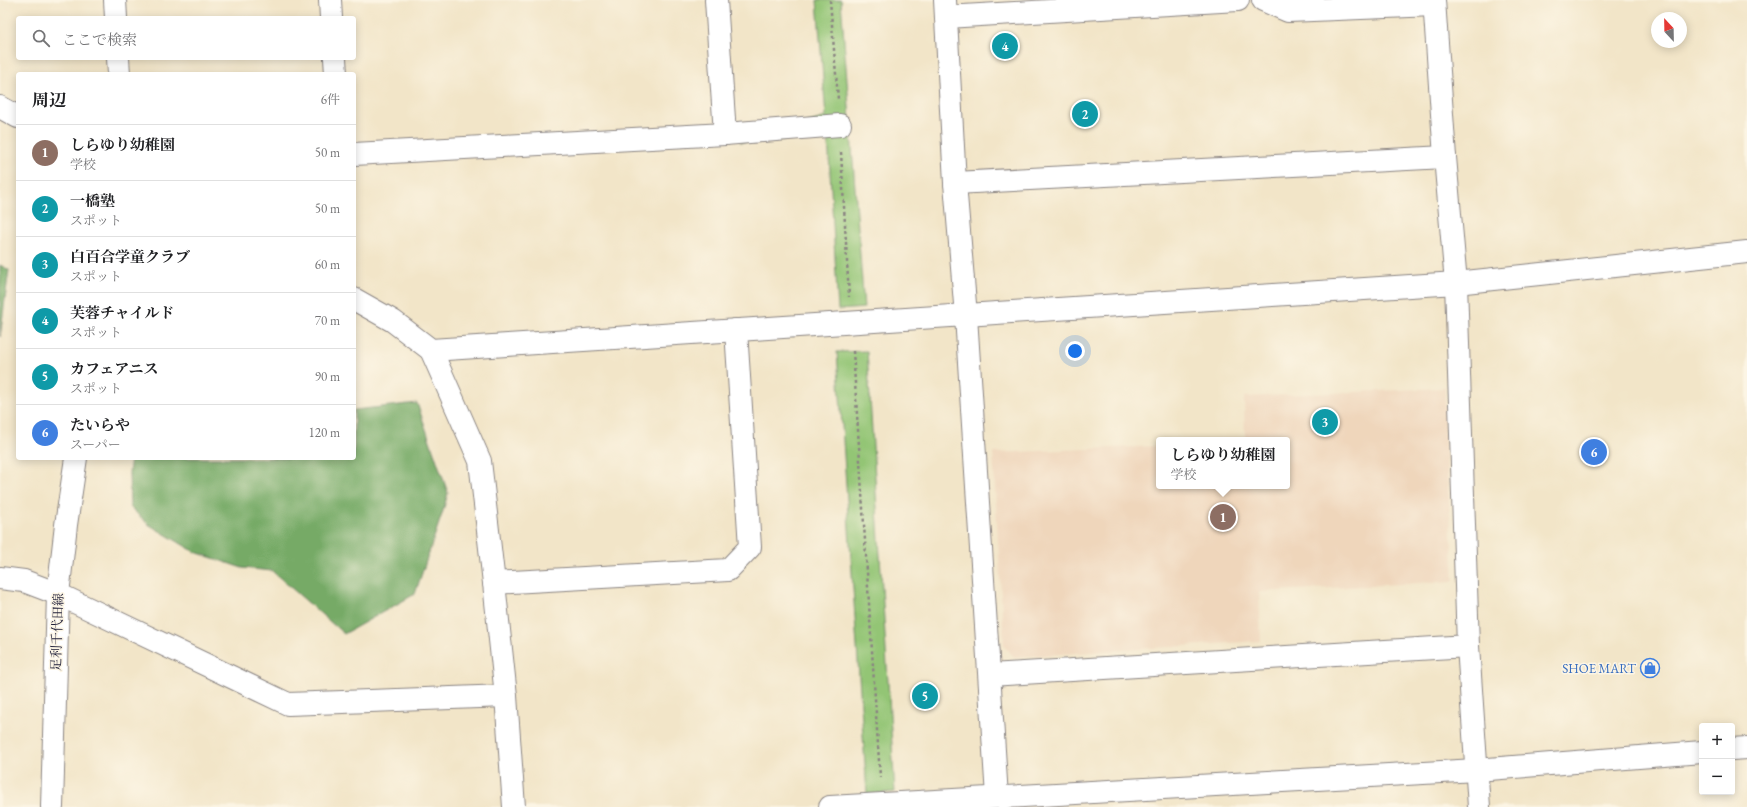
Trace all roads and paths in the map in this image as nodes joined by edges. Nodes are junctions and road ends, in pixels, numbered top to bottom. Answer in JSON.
{"nodes":[{"id":1,"x":115,"y":0,"type":"edge"},
{"id":2,"x":330,"y":0,"type":"edge"},
{"id":3,"x":716,"y":0,"type":"edge"},
{"id":4,"x":830,"y":0,"type":"edge"},
{"id":5,"x":1238,"y":0,"type":"edge"},
{"id":6,"x":1263,"y":0,"type":"edge"},
{"id":7,"x":1434,"y":2,"type":"edge"},
{"id":8,"x":945,"y":8,"type":"edge"},
{"id":9,"x":116,"y":16,"type":"edge"},
{"id":10,"x":332,"y":16,"type":"edge"},
{"id":11,"x":118,"y":60,"type":"edge"},
{"id":12,"x":335,"y":60,"type":"edge"},
{"id":13,"x":119,"y":72,"type":"edge"},
{"id":14,"x":336,"y":72,"type":"edge"},
{"id":15,"x":0,"y":107,"type":"edge"},
{"id":16,"x":16,"y":116,"type":"edge"},
{"id":17,"x":840,"y":126,"type":"junction"},
{"id":18,"x":725,"y":134,"type":"junction"},
{"id":19,"x":356,"y":154,"type":"edge"},
{"id":20,"x":1445,"y":157,"type":"junction"},
{"id":21,"x":955,"y":183,"type":"junction"},
{"id":22,"x":1747,"y":252,"type":"edge"},
{"id":23,"x":1456,"y":283,"type":"junction"},
{"id":24,"x":356,"y":300,"type":"edge"},
{"id":25,"x":849,"y":302,"type":"dead end"},
{"id":26,"x":966,"y":316,"type":"junction"},
{"id":27,"x":736,"y":330,"type":"junction"},
{"id":28,"x":431,"y":350,"type":"junction"},
{"id":29,"x":853,"y":352,"type":"dead end"},
{"id":30,"x":76,"y":460,"type":"edge"},
{"id":31,"x":0,"y":578,"type":"edge"},
{"id":32,"x":494,"y":583,"type":"junction"},
{"id":33,"x":58,"y":594,"type":"junction"},
{"id":34,"x":1468,"y":646,"type":"junction"},
{"id":35,"x":990,"y":675,"type":"junction"},
{"id":36,"x":506,"y":696,"type":"junction"},
{"id":37,"x":1747,"y":748,"type":"edge"},
{"id":38,"x":1735,"y":749,"type":"edge"},
{"id":39,"x":1699,"y":752,"type":"edge"},
{"id":40,"x":1476,"y":770,"type":"junction"},
{"id":41,"x":880,"y":778,"type":"dead end"},
{"id":42,"x":997,"y":798,"type":"junction"},
{"id":43,"x":856,"y":806,"type":"edge"},
{"id":44,"x":52,"y":807,"type":"edge"},
{"id":45,"x":514,"y":807,"type":"edge"},
{"id":46,"x":830,"y":807,"type":"edge"},
{"id":47,"x":1479,"y":807,"type":"edge"}],
"edges":[{"from":1,"to":9,"type":"street"},
{"from":2,"to":10,"type":"street"},
{"from":3,"to":18,"type":"street"},
{"from":4,"to":17,"type":"path"},
{"from":5,"to":8,"type":"street"},
{"from":6,"to":7,"type":"street"},
{"from":7,"to":20,"type":"street"},
{"from":8,"to":21,"type":"street"},
{"from":11,"to":13,"type":"street"},
{"from":12,"to":14,"type":"street"},
{"from":15,"to":16,"type":"street"},
{"from":17,"to":18,"type":"street"},
{"from":17,"to":25,"type":"path"},
{"from":18,"to":19,"type":"street"},
{"from":20,"to":21,"type":"street"},
{"from":20,"to":23,"type":"street"},
{"from":21,"to":26,"type":"street"},
{"from":22,"to":23,"type":"street"},
{"from":23,"to":26,"type":"street"},
{"from":23,"to":34,"type":"street"},
{"from":24,"to":28,"type":"street"},
{"from":26,"to":27,"type":"street"},
{"from":26,"to":35,"type":"street"},
{"from":27,"to":28,"type":"street"},
{"from":27,"to":32,"type":"street"},
{"from":28,"to":32,"type":"street"},
{"from":29,"to":41,"type":"path"},
{"from":30,"to":33,"type":"street","name":"足利千代田線"},
{"from":31,"to":33,"type":"street"},
{"from":32,"to":36,"type":"street"},
{"from":33,"to":36,"type":"street"},
{"from":33,"to":44,"type":"street","name":"足利千代田線"},
{"from":34,"to":35,"type":"street"},
{"from":34,"to":40,"type":"street"},
{"from":35,"to":42,"type":"street"},
{"from":36,"to":45,"type":"street"},
{"from":37,"to":38,"type":"street"},
{"from":39,"to":40,"type":"street"},
{"from":40,"to":42,"type":"street"},
{"from":40,"to":47,"type":"street"},
{"from":42,"to":43,"type":"street"},
{"from":43,"to":46,"type":"street"}]}
